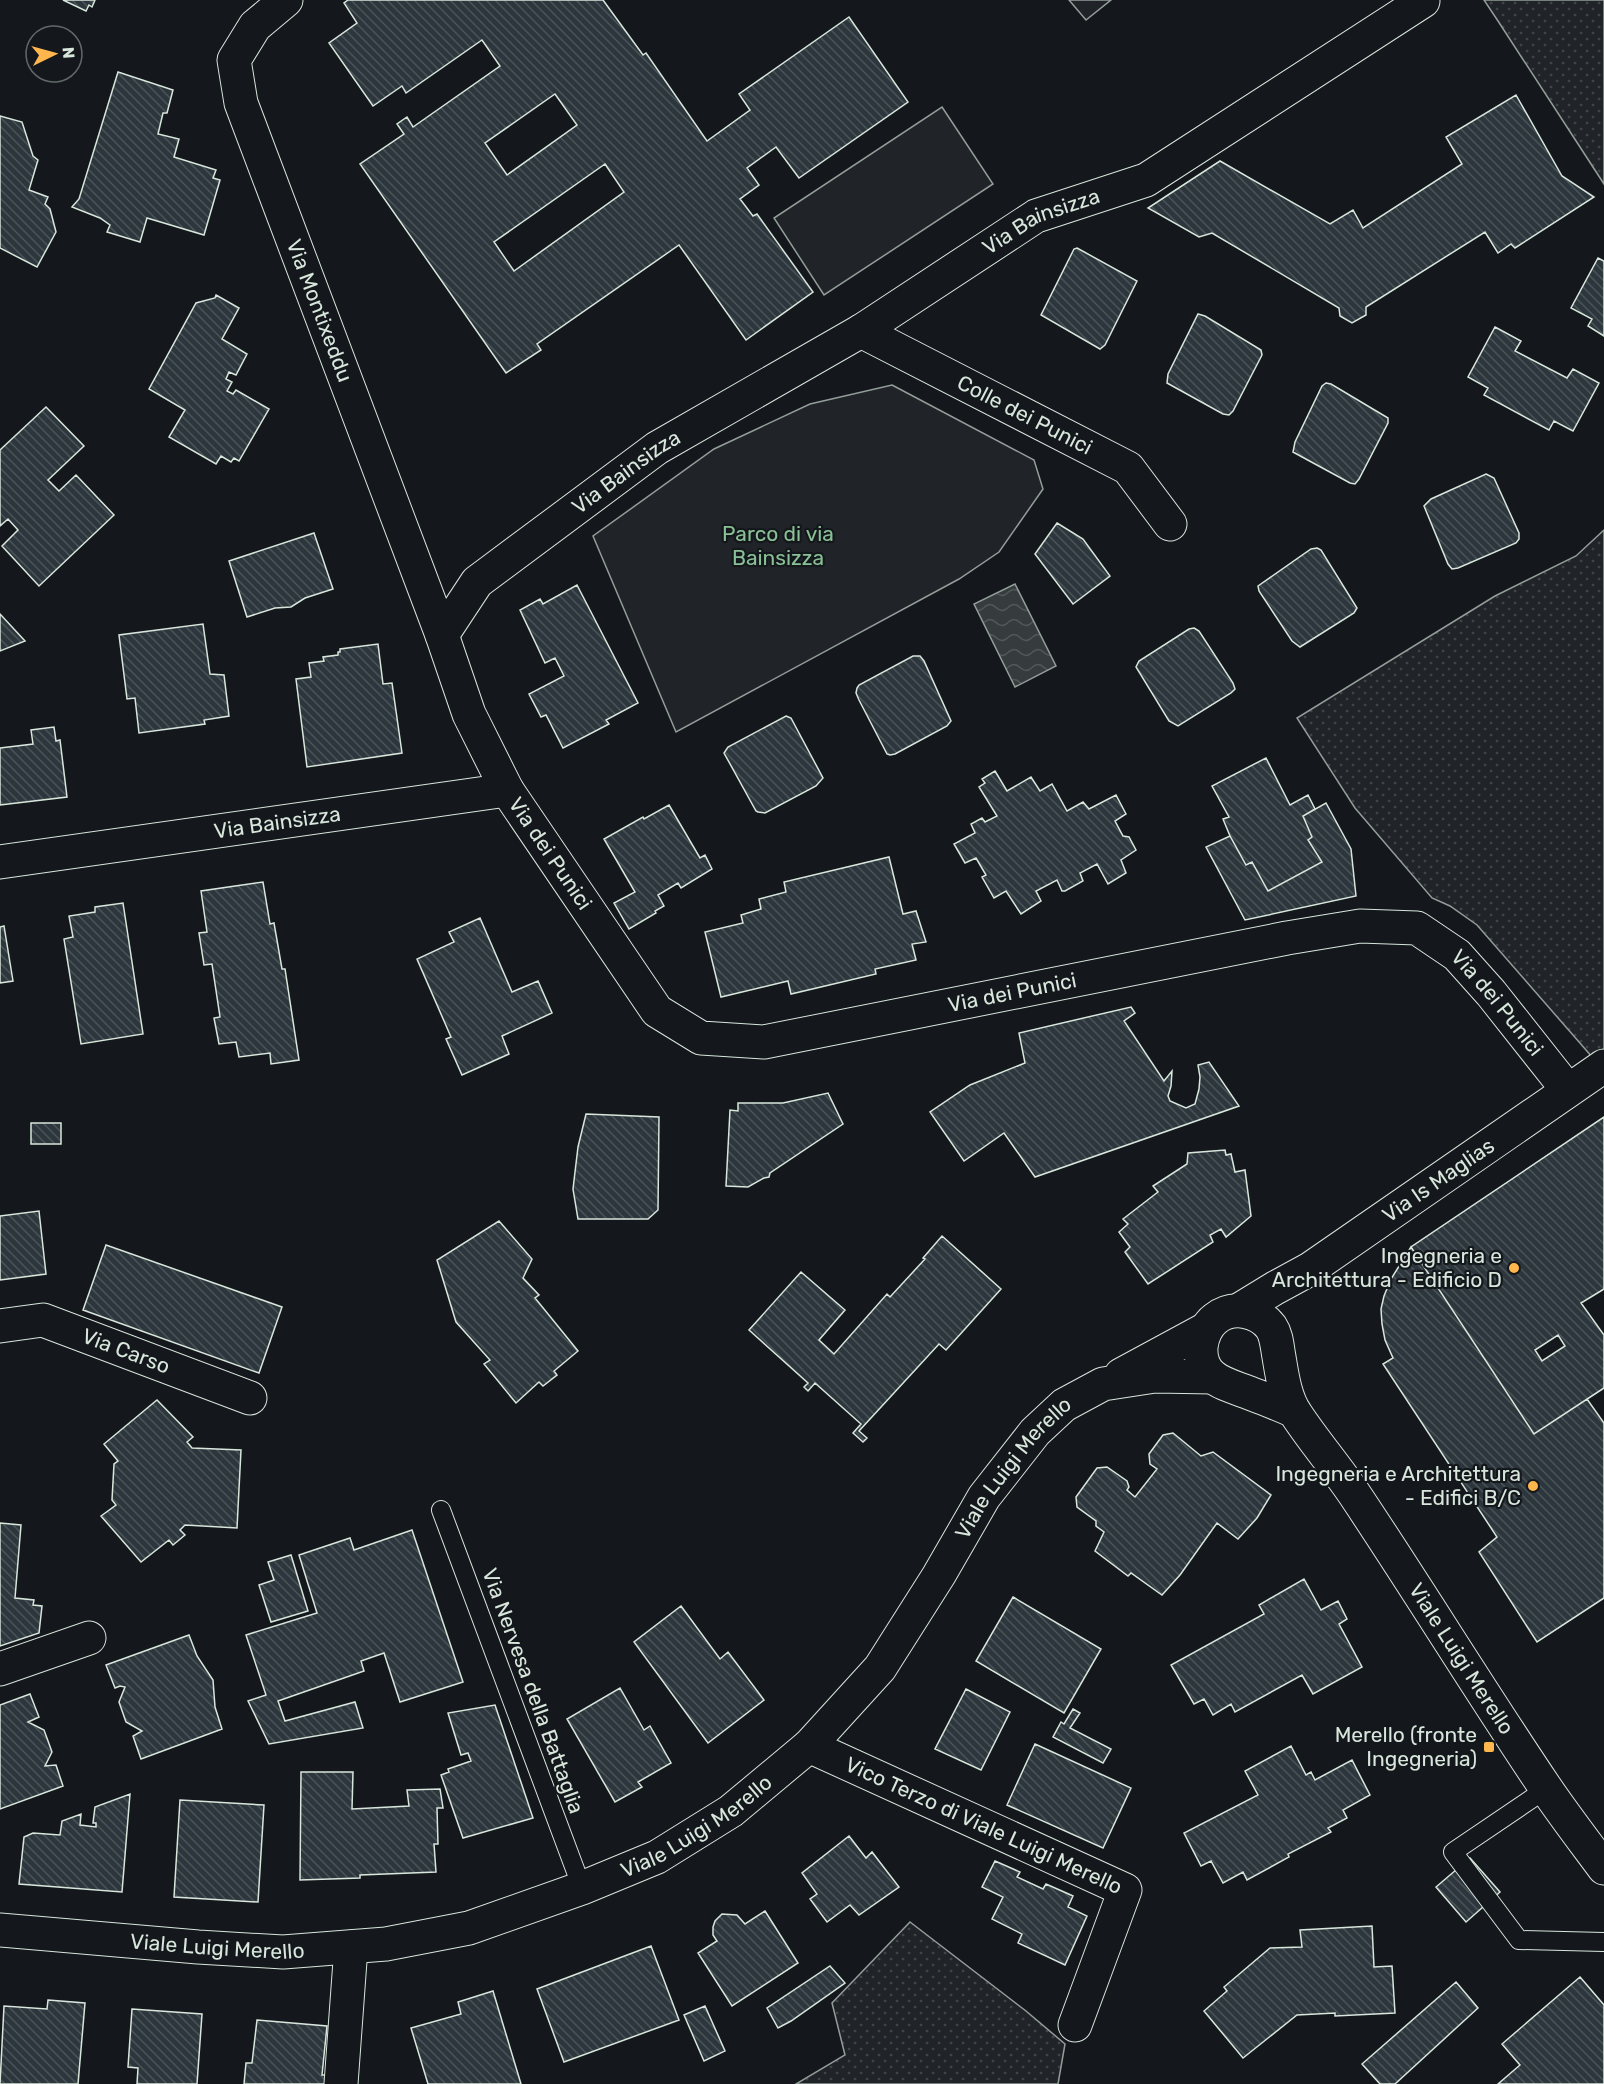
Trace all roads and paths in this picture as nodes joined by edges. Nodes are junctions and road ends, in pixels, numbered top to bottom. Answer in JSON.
{"nodes":[{"id":1,"x":286,"y":0,"type":"edge"},
{"id":2,"x":1423,"y":1,"type":"edge"},
{"id":3,"x":861,"y":331,"type":"junction"},
{"id":4,"x":1170,"y":524,"type":"dead end"},
{"id":5,"x":442,"y":635,"type":"junction"},
{"id":6,"x":507,"y":790,"type":"junction"},
{"id":7,"x":0,"y":862,"type":"edge"},
{"id":8,"x":1604,"y":1066,"type":"edge"},
{"id":9,"x":1567,"y":1089,"type":"junction"},
{"id":10,"x":1310,"y":1269,"type":"junction"},
{"id":11,"x":1239,"y":1310,"type":"junction"},
{"id":12,"x":0,"y":1326,"type":"edge"},
{"id":13,"x":1206,"y":1329,"type":"junction"},
{"id":14,"x":1277,"y":1345,"type":"junction"},
{"id":15,"x":1224,"y":1382,"type":"junction"},
{"id":16,"x":1103,"y":1383,"type":"junction"},
{"id":17,"x":250,"y":1398,"type":"dead end"},
{"id":18,"x":1294,"y":1411,"type":"junction"},
{"id":19,"x":441,"y":1510,"type":"dead end"},
{"id":20,"x":89,"y":1638,"type":"dead end"},
{"id":21,"x":0,"y":1669,"type":"edge"},
{"id":22,"x":809,"y":1746,"type":"junction"},
{"id":23,"x":1546,"y":1789,"type":"junction"},
{"id":24,"x":1604,"y":1868,"type":"edge"},
{"id":25,"x":582,"y":1888,"type":"junction"},
{"id":26,"x":0,"y":1930,"type":"edge"},
{"id":27,"x":1604,"y":1942,"type":"edge"},
{"id":28,"x":351,"y":1947,"type":"junction"},
{"id":29,"x":1075,"y":2025,"type":"dead end"},
{"id":30,"x":341,"y":2084,"type":"edge"}],
"edges":[{"from":1,"to":5,"type":"street","name":"Via Montixeddu"},
{"from":2,"to":3,"type":"street","name":"Via Bainsizza"},
{"from":3,"to":4,"type":"street","name":"Colle dei Punici"},
{"from":3,"to":5,"type":"street","name":"Via Bainsizza"},
{"from":5,"to":6,"type":"street"},
{"from":6,"to":7,"type":"street","name":"Via Bainsizza"},
{"from":6,"to":9,"type":"street","name":"Via dei Punici"},
{"from":8,"to":9,"type":"street","name":"Via Is Maglias"},
{"from":9,"to":10,"type":"street","name":"Via Is Maglias"},
{"from":10,"to":11,"type":"street","name":"Via Is Maglias"},
{"from":10,"to":14,"type":"street"},
{"from":11,"to":13,"type":"street"},
{"from":11,"to":14,"type":"street"},
{"from":12,"to":17,"type":"street","name":"Via Carso"},
{"from":13,"to":15,"type":"street"},
{"from":13,"to":16,"type":"street"},
{"from":14,"to":15,"type":"street"},
{"from":14,"to":18,"type":"street","name":"Viale Luigi Merello"},
{"from":15,"to":16,"type":"street","name":"Viale Luigi Merello"},
{"from":15,"to":18,"type":"street"},
{"from":16,"to":22,"type":"street","name":"Viale Luigi Merello"},
{"from":18,"to":23,"type":"street","name":"Viale Luigi Merello"},
{"from":19,"to":25,"type":"lane","name":"Via Nervesa della Battaglia"},
{"from":20,"to":21,"type":"street"},
{"from":22,"to":25,"type":"street","name":"Viale Luigi Merello"},
{"from":22,"to":29,"type":"street","name":"Vico Terzo di Viale Luigi Merello"},
{"from":23,"to":24,"type":"street","name":"Viale Luigi Merello"},
{"from":23,"to":27,"type":"lane"},
{"from":25,"to":28,"type":"street","name":"Viale Luigi Merello"},
{"from":26,"to":28,"type":"street","name":"Viale Luigi Merello"},
{"from":28,"to":30,"type":"street"}]}
